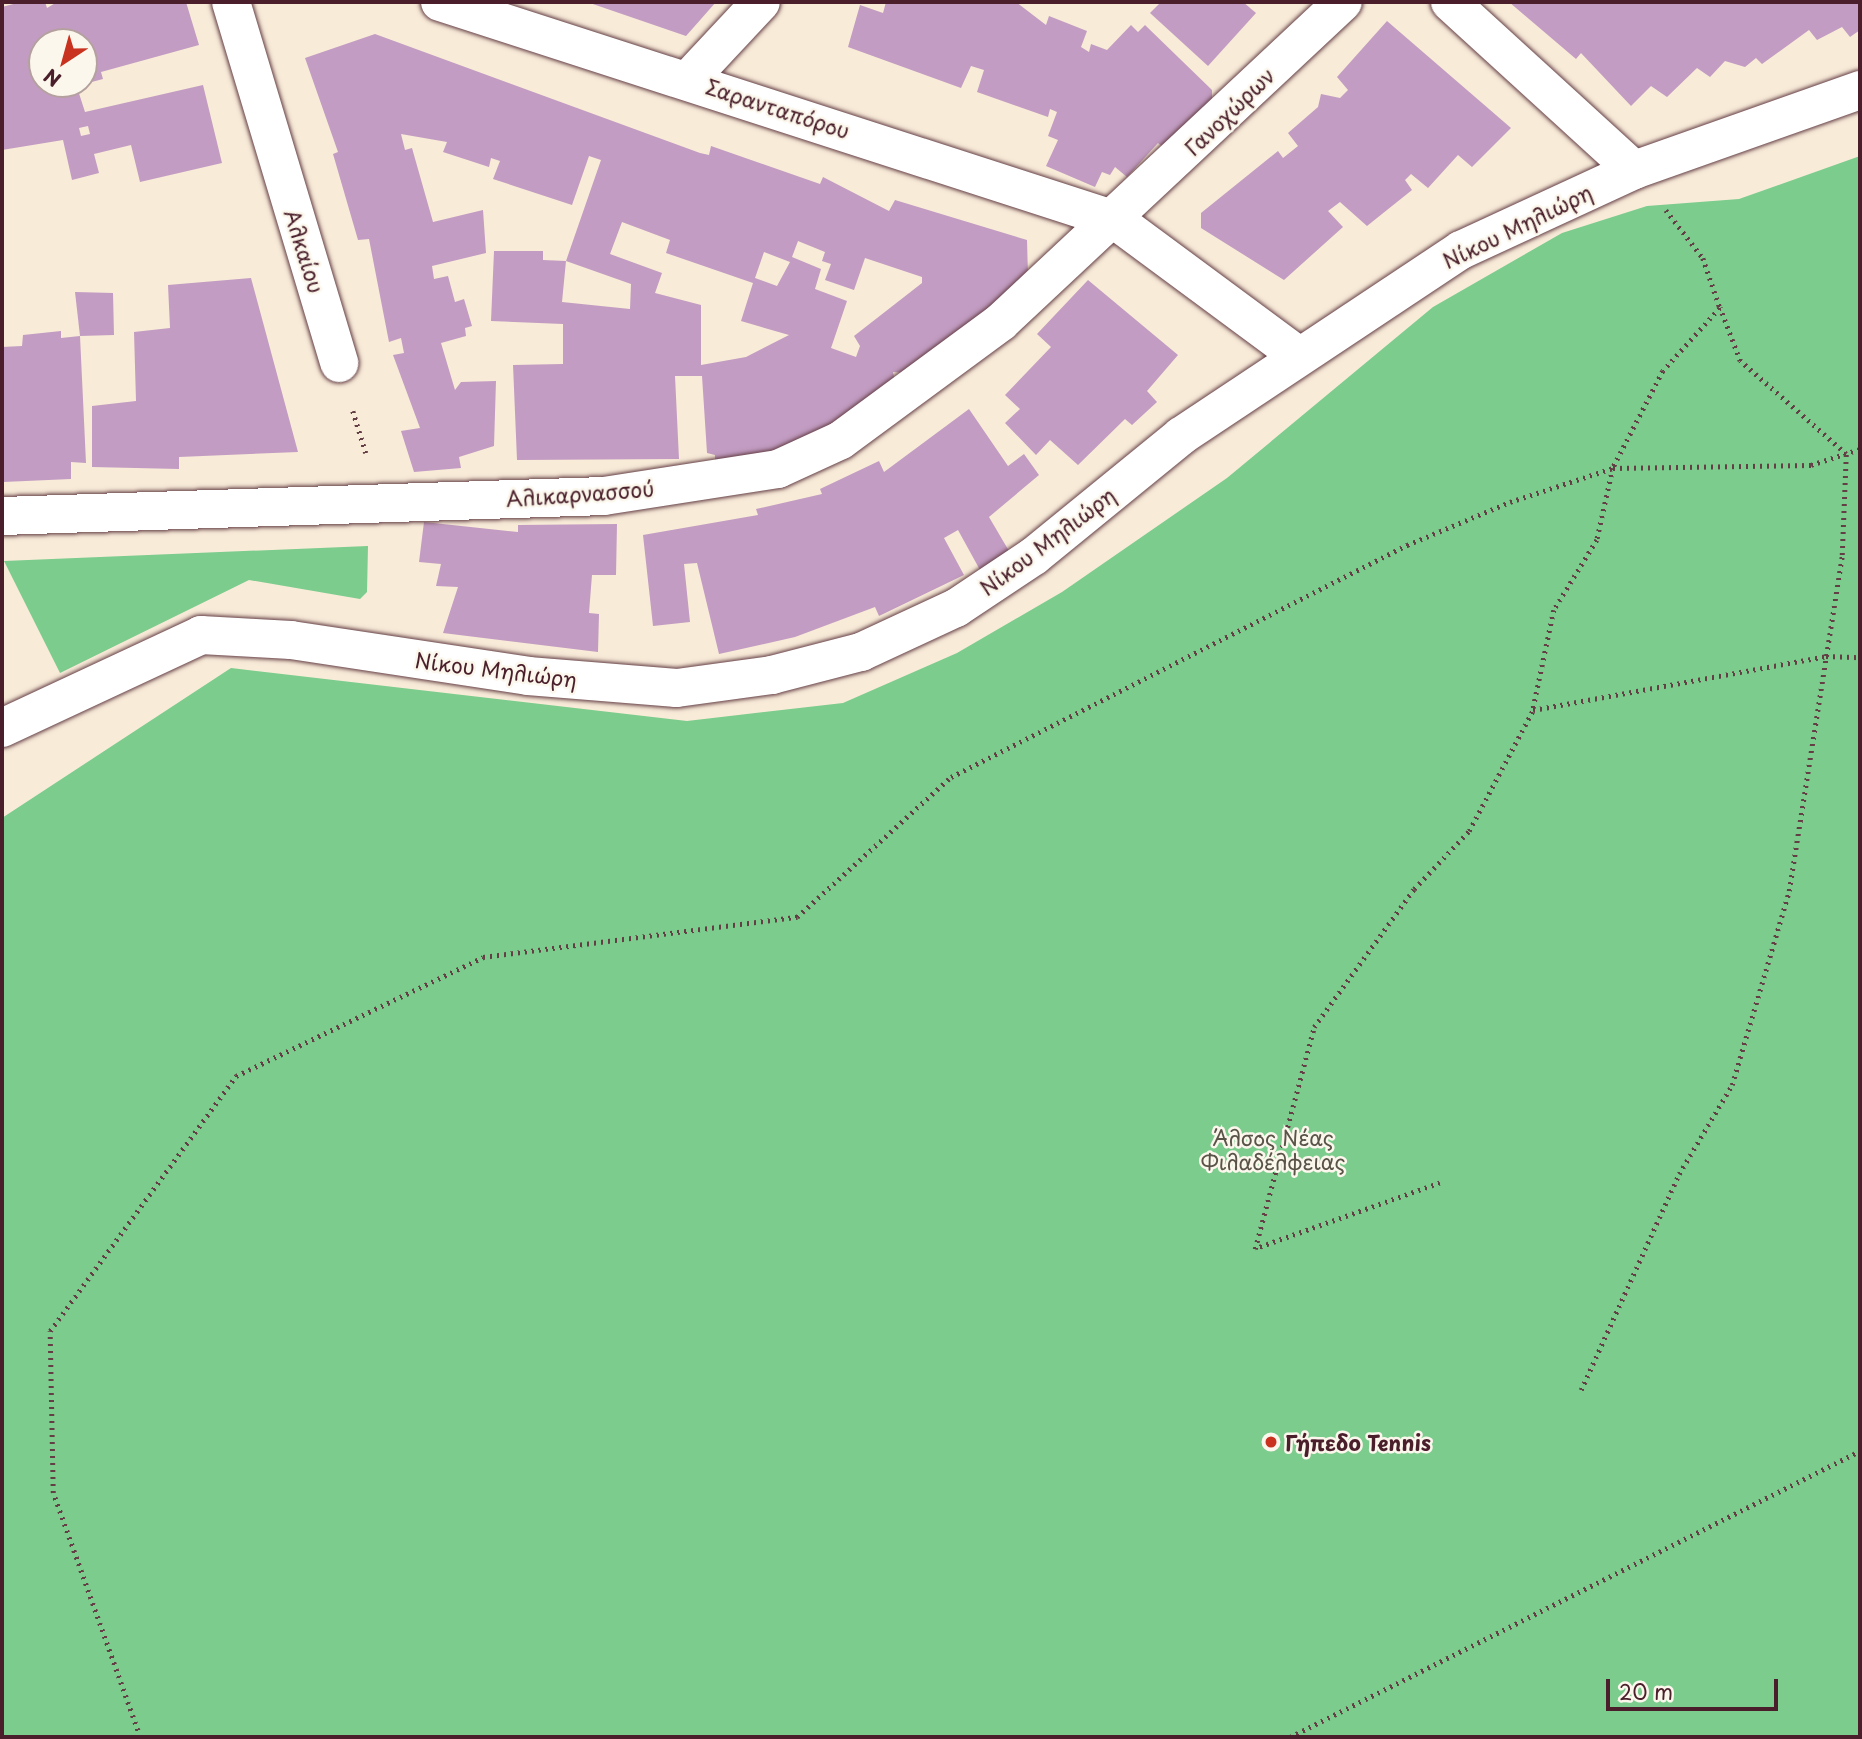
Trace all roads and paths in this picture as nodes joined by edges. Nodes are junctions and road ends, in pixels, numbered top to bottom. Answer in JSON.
{"nodes":[{"id":1,"x":230,"y":2,"type":"edge"},
{"id":2,"x":440,"y":2,"type":"edge"},
{"id":3,"x":761,"y":2,"type":"edge"},
{"id":4,"x":1343,"y":2,"type":"edge"},
{"id":5,"x":1450,"y":2,"type":"edge"},
{"id":6,"x":689,"y":79,"type":"junction"},
{"id":7,"x":1860,"y":90,"type":"edge"},
{"id":8,"x":1634,"y":170,"type":"junction"},
{"id":9,"x":1115,"y":220,"type":"junction"},
{"id":10,"x":1720,"y":309,"type":"junction"},
{"id":11,"x":1299,"y":356,"type":"junction"},
{"id":12,"x":339,"y":363,"type":"joint"},
{"id":13,"x":1860,"y":449,"type":"edge"},
{"id":14,"x":1846,"y":454,"type":"junction"},
{"id":15,"x":1613,"y":468,"type":"junction"},
{"id":16,"x":380,"y":501,"type":"junction"},
{"id":17,"x":2,"y":516,"type":"edge"},
{"id":18,"x":1826,"y":656,"type":"junction"},
{"id":19,"x":1860,"y":657,"type":"edge"},
{"id":20,"x":1533,"y":710,"type":"junction"},
{"id":21,"x":2,"y":727,"type":"edge"},
{"id":22,"x":1440,"y":1183,"type":"dead end"},
{"id":23,"x":1581,"y":1390,"type":"dead end"},
{"id":24,"x":1860,"y":1451,"type":"edge"},
{"id":25,"x":140,"y":1737,"type":"edge"},
{"id":26,"x":1290,"y":1737,"type":"edge"}],
"edges":[{"from":1,"to":12,"type":"street","name":"Αλκαίου"},
{"from":2,"to":6,"type":"street","name":"Σαρανταπόρου"},
{"from":3,"to":6,"type":"street"},
{"from":4,"to":9,"type":"street","name":"Γανοχώρων"},
{"from":5,"to":8,"type":"street"},
{"from":6,"to":9,"type":"street","name":"Σαρανταπόρου"},
{"from":7,"to":8,"type":"street","name":"Νίκου Μηλιώρη"},
{"from":8,"to":10,"type":"path"},
{"from":8,"to":11,"type":"street","name":"Νίκου Μηλιώρη"},
{"from":9,"to":11,"type":"street","name":"Σαρανταπόρου"},
{"from":9,"to":16,"type":"street","name":"Αλικαρνασσού"},
{"from":10,"to":14,"type":"path"},
{"from":10,"to":15,"type":"path"},
{"from":11,"to":21,"type":"street","name":"Νίκου Μηλιώρη"},
{"from":12,"to":16,"type":"path"},
{"from":13,"to":14,"type":"path"},
{"from":14,"to":15,"type":"path"},
{"from":14,"to":18,"type":"path"},
{"from":15,"to":20,"type":"path"},
{"from":15,"to":25,"type":"path"},
{"from":16,"to":17,"type":"street","name":"Αλικαρνασσού"},
{"from":18,"to":19,"type":"path"},
{"from":18,"to":20,"type":"path"},
{"from":18,"to":23,"type":"path"},
{"from":20,"to":22,"type":"path"},
{"from":24,"to":26,"type":"path"}]}
